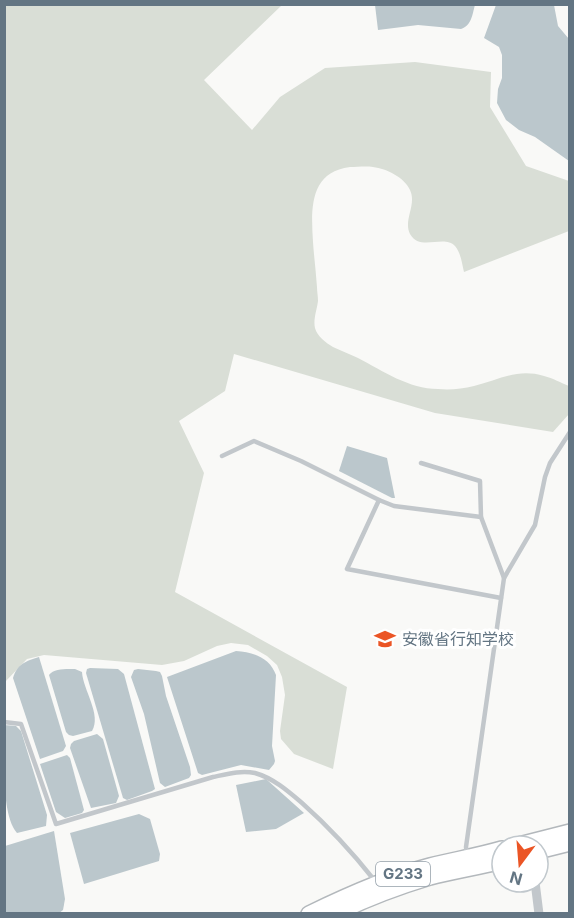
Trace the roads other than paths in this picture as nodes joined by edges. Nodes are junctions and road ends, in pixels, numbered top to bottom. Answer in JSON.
{"nodes":[{"id":1,"x":570,"y":432,"type":"edge"},
{"id":2,"x":222,"y":456,"type":"dead end"},
{"id":3,"x":421,"y":463,"type":"dead end"},
{"id":4,"x":379,"y":500,"type":"junction"},
{"id":5,"x":481,"y":517,"type":"junction"},
{"id":6,"x":504,"y":578,"type":"junction"},
{"id":7,"x":501,"y":598,"type":"junction"},
{"id":8,"x":4,"y":722,"type":"edge"},
{"id":9,"x":570,"y":832,"type":"edge"},
{"id":10,"x":550,"y":837,"type":"edge"},
{"id":11,"x":570,"y":843,"type":"edge"},
{"id":12,"x":550,"y":848,"type":"edge"},
{"id":13,"x":490,"y":852,"type":"edge"},
{"id":14,"x":468,"y":857,"type":"junction"},
{"id":15,"x":490,"y":864,"type":"edge"},
{"id":16,"x":377,"y":884,"type":"junction"},
{"id":17,"x":537,"y":894,"type":"edge"},
{"id":18,"x":309,"y":914,"type":"edge"},
{"id":19,"x":335,"y":914,"type":"edge"},
{"id":20,"x":540,"y":914,"type":"edge"}],
"edges":[{"from":1,"to":6,"type":"lane"},
{"from":2,"to":4,"type":"lane"},
{"from":3,"to":5,"type":"lane"},
{"from":4,"to":5,"type":"lane"},
{"from":4,"to":7,"type":"lane"},
{"from":5,"to":6,"type":"lane"},
{"from":6,"to":7,"type":"lane"},
{"from":7,"to":14,"type":"lane"},
{"from":8,"to":16,"type":"lane"},
{"from":9,"to":10,"type":"highway"},
{"from":11,"to":12,"type":"highway"},
{"from":13,"to":14,"type":"highway","number":"G233"},
{"from":14,"to":16,"type":"highway","number":"G233"},
{"from":15,"to":19,"type":"highway","number":"G233"},
{"from":16,"to":18,"type":"highway","number":"G233"},
{"from":17,"to":20,"type":"street"}]}
